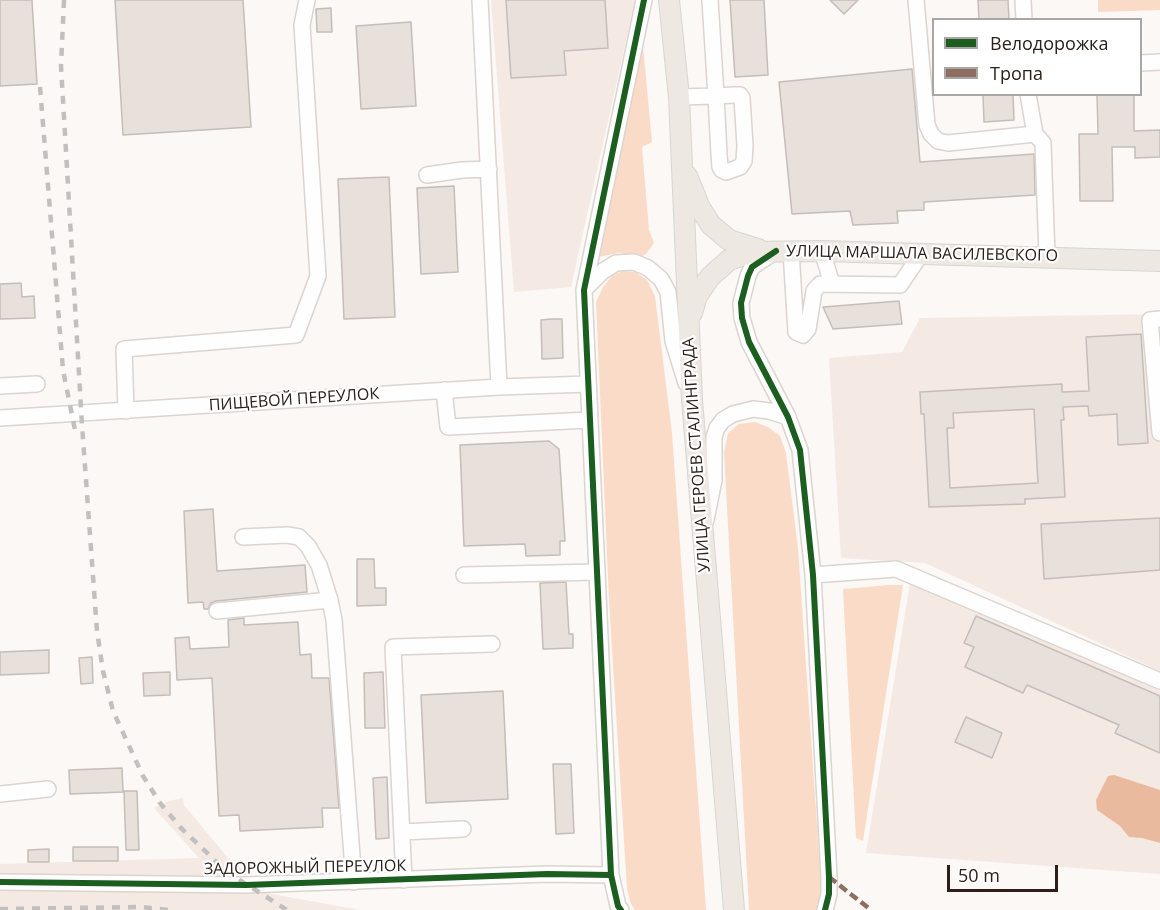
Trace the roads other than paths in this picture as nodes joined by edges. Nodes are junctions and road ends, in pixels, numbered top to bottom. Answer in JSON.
{"nodes":[{"id":1,"x":308,"y":0,"type":"edge"},
{"id":2,"x":480,"y":0,"type":"edge"},
{"id":3,"x":644,"y":0,"type":"edge"},
{"id":4,"x":669,"y":0,"type":"edge"},
{"id":5,"x":710,"y":0,"type":"edge"},
{"id":6,"x":916,"y":0,"type":"edge"},
{"id":7,"x":1023,"y":0,"type":"edge"},
{"id":8,"x":1024,"y":18,"type":"edge"},
{"id":9,"x":1160,"y":62,"type":"edge"},
{"id":10,"x":1142,"y":63,"type":"edge"},
{"id":11,"x":716,"y":96,"type":"junction"},
{"id":12,"x":1028,"y":96,"type":"edge"},
{"id":13,"x":679,"y":97,"type":"junction"},
{"id":14,"x":1035,"y":134,"type":"junction"},
{"id":15,"x":681,"y":157,"type":"junction"},
{"id":16,"x":489,"y":169,"type":"junction"},
{"id":17,"x":427,"y":175,"type":"dead end"},
{"id":18,"x":783,"y":251,"type":"junction"},
{"id":19,"x":822,"y":251,"type":"junction"},
{"id":20,"x":921,"y":254,"type":"junction"},
{"id":21,"x":1047,"y":257,"type":"junction"},
{"id":22,"x":1160,"y":261,"type":"edge"},
{"id":23,"x":832,"y":284,"type":"junction"},
{"id":24,"x":584,"y":290,"type":"junction"},
{"id":25,"x":1160,"y":319,"type":"edge"},
{"id":26,"x":689,"y":325,"type":"junction"},
{"id":27,"x":37,"y":384,"type":"dead end"},
{"id":28,"x":588,"y":384,"type":"junction"},
{"id":29,"x":0,"y":386,"type":"edge"},
{"id":30,"x":499,"y":387,"type":"junction"},
{"id":31,"x":444,"y":390,"type":"junction"},
{"id":32,"x":692,"y":400,"type":"junction"},
{"id":33,"x":126,"y":411,"type":"junction"},
{"id":34,"x":788,"y":417,"type":"junction"},
{"id":35,"x":0,"y":418,"type":"edge"},
{"id":36,"x":589,"y":420,"type":"junction"},
{"id":37,"x":1160,"y":433,"type":"edge"},
{"id":38,"x":243,"y":537,"type":"dead end"},
{"id":39,"x":702,"y":539,"type":"junction"},
{"id":40,"x":597,"y":572,"type":"junction"},
{"id":41,"x":464,"y":575,"type":"dead end"},
{"id":42,"x":813,"y":575,"type":"junction"},
{"id":43,"x":330,"y":600,"type":"junction"},
{"id":44,"x":217,"y":611,"type":"dead end"},
{"id":45,"x":492,"y":644,"type":"dead end"},
{"id":46,"x":1160,"y":681,"type":"edge"},
{"id":47,"x":48,"y":789,"type":"dead end"},
{"id":48,"x":0,"y":794,"type":"edge"},
{"id":49,"x":463,"y":829,"type":"dead end"},
{"id":50,"x":402,"y":832,"type":"junction"},
{"id":51,"x":611,"y":875,"type":"junction"},
{"id":52,"x":404,"y":880,"type":"junction"},
{"id":53,"x":0,"y":882,"type":"edge"},
{"id":54,"x":354,"y":882,"type":"junction"},
{"id":55,"x":621,"y":910,"type":"edge"},
{"id":56,"x":734,"y":910,"type":"edge"},
{"id":57,"x":825,"y":910,"type":"edge"}],
"edges":[{"from":1,"to":33,"type":"street"},
{"from":2,"to":16,"type":"street"},
{"from":3,"to":24,"type":"street"},
{"from":4,"to":13,"type":"main road","name":"УЛИЦА ГЕРОЕВ СТАЛИНГРАДА"},
{"from":5,"to":11,"type":"street"},
{"from":6,"to":14,"type":"street"},
{"from":7,"to":8,"type":"street"},
{"from":9,"to":10,"type":"street"},
{"from":11,"to":11,"type":"street"},
{"from":11,"to":13,"type":"street"},
{"from":12,"to":14,"type":"street"},
{"from":13,"to":15,"type":"main road","name":"УЛИЦА ГЕРОЕВ СТАЛИНГРАДА"},
{"from":14,"to":21,"type":"street"},
{"from":15,"to":18,"type":"main road"},
{"from":15,"to":26,"type":"main road","name":"УЛИЦА ГЕРОЕВ СТАЛИНГРАДА"},
{"from":16,"to":17,"type":"street"},
{"from":16,"to":30,"type":"street"},
{"from":18,"to":19,"type":"main road","name":"УЛИЦА МАРШАЛА ВАСИЛЕВСКОГО"},
{"from":18,"to":23,"type":"street"},
{"from":18,"to":26,"type":"main road","name":"УЛИЦА МАРШАЛА ВАСИЛЕВСКОГО"},
{"from":18,"to":34,"type":"street"},
{"from":19,"to":20,"type":"main road","name":"УЛИЦА МАРШАЛА ВАСИЛЕВСКОГО"},
{"from":19,"to":23,"type":"street"},
{"from":20,"to":21,"type":"main road","name":"УЛИЦА МАРШАЛА ВАСИЛЕВСКОГО"},
{"from":20,"to":23,"type":"street"},
{"from":21,"to":22,"type":"main road","name":"УЛИЦА МАРШАЛА ВАСИЛЕВСКОГО"},
{"from":24,"to":28,"type":"street"},
{"from":24,"to":32,"type":"street"},
{"from":25,"to":37,"type":"street"},
{"from":26,"to":32,"type":"main road","name":"УЛИЦА ГЕРОЕВ СТАЛИНГРАДА"},
{"from":27,"to":29,"type":"street"},
{"from":28,"to":30,"type":"street","name":"ПИЩЕВОЙ ПЕРЕУЛОК"},
{"from":28,"to":36,"type":"street"},
{"from":30,"to":31,"type":"street","name":"ПИЩЕВОЙ ПЕРЕУЛОК"},
{"from":31,"to":33,"type":"street","name":"ПИЩЕВОЙ ПЕРЕУЛОК"},
{"from":31,"to":36,"type":"street"},
{"from":32,"to":39,"type":"main road","name":"УЛИЦА ГЕРОЕВ СТАЛИНГРАДА"},
{"from":33,"to":35,"type":"street","name":"ПИЩЕВОЙ ПЕРЕУЛОК"},
{"from":34,"to":39,"type":"street"},
{"from":34,"to":42,"type":"street"},
{"from":36,"to":40,"type":"street"},
{"from":38,"to":43,"type":"street"},
{"from":39,"to":56,"type":"main road","name":"УЛИЦА ГЕРОЕВ СТАЛИНГРАДА"},
{"from":40,"to":41,"type":"street"},
{"from":40,"to":51,"type":"street"},
{"from":42,"to":46,"type":"street"},
{"from":42,"to":57,"type":"street"},
{"from":43,"to":44,"type":"street"},
{"from":43,"to":54,"type":"street"},
{"from":45,"to":50,"type":"street"},
{"from":47,"to":48,"type":"street"},
{"from":49,"to":50,"type":"street"},
{"from":50,"to":52,"type":"street"},
{"from":51,"to":52,"type":"street","name":"ЗАДОРОЖНЫЙ ПЕРЕУЛОК"},
{"from":51,"to":55,"type":"street"},
{"from":52,"to":54,"type":"street","name":"ЗАДОРОЖНЫЙ ПЕРЕУЛОК"},
{"from":53,"to":54,"type":"street","name":"ЗАДОРОЖНЫЙ ПЕРЕУЛОК"}]}
